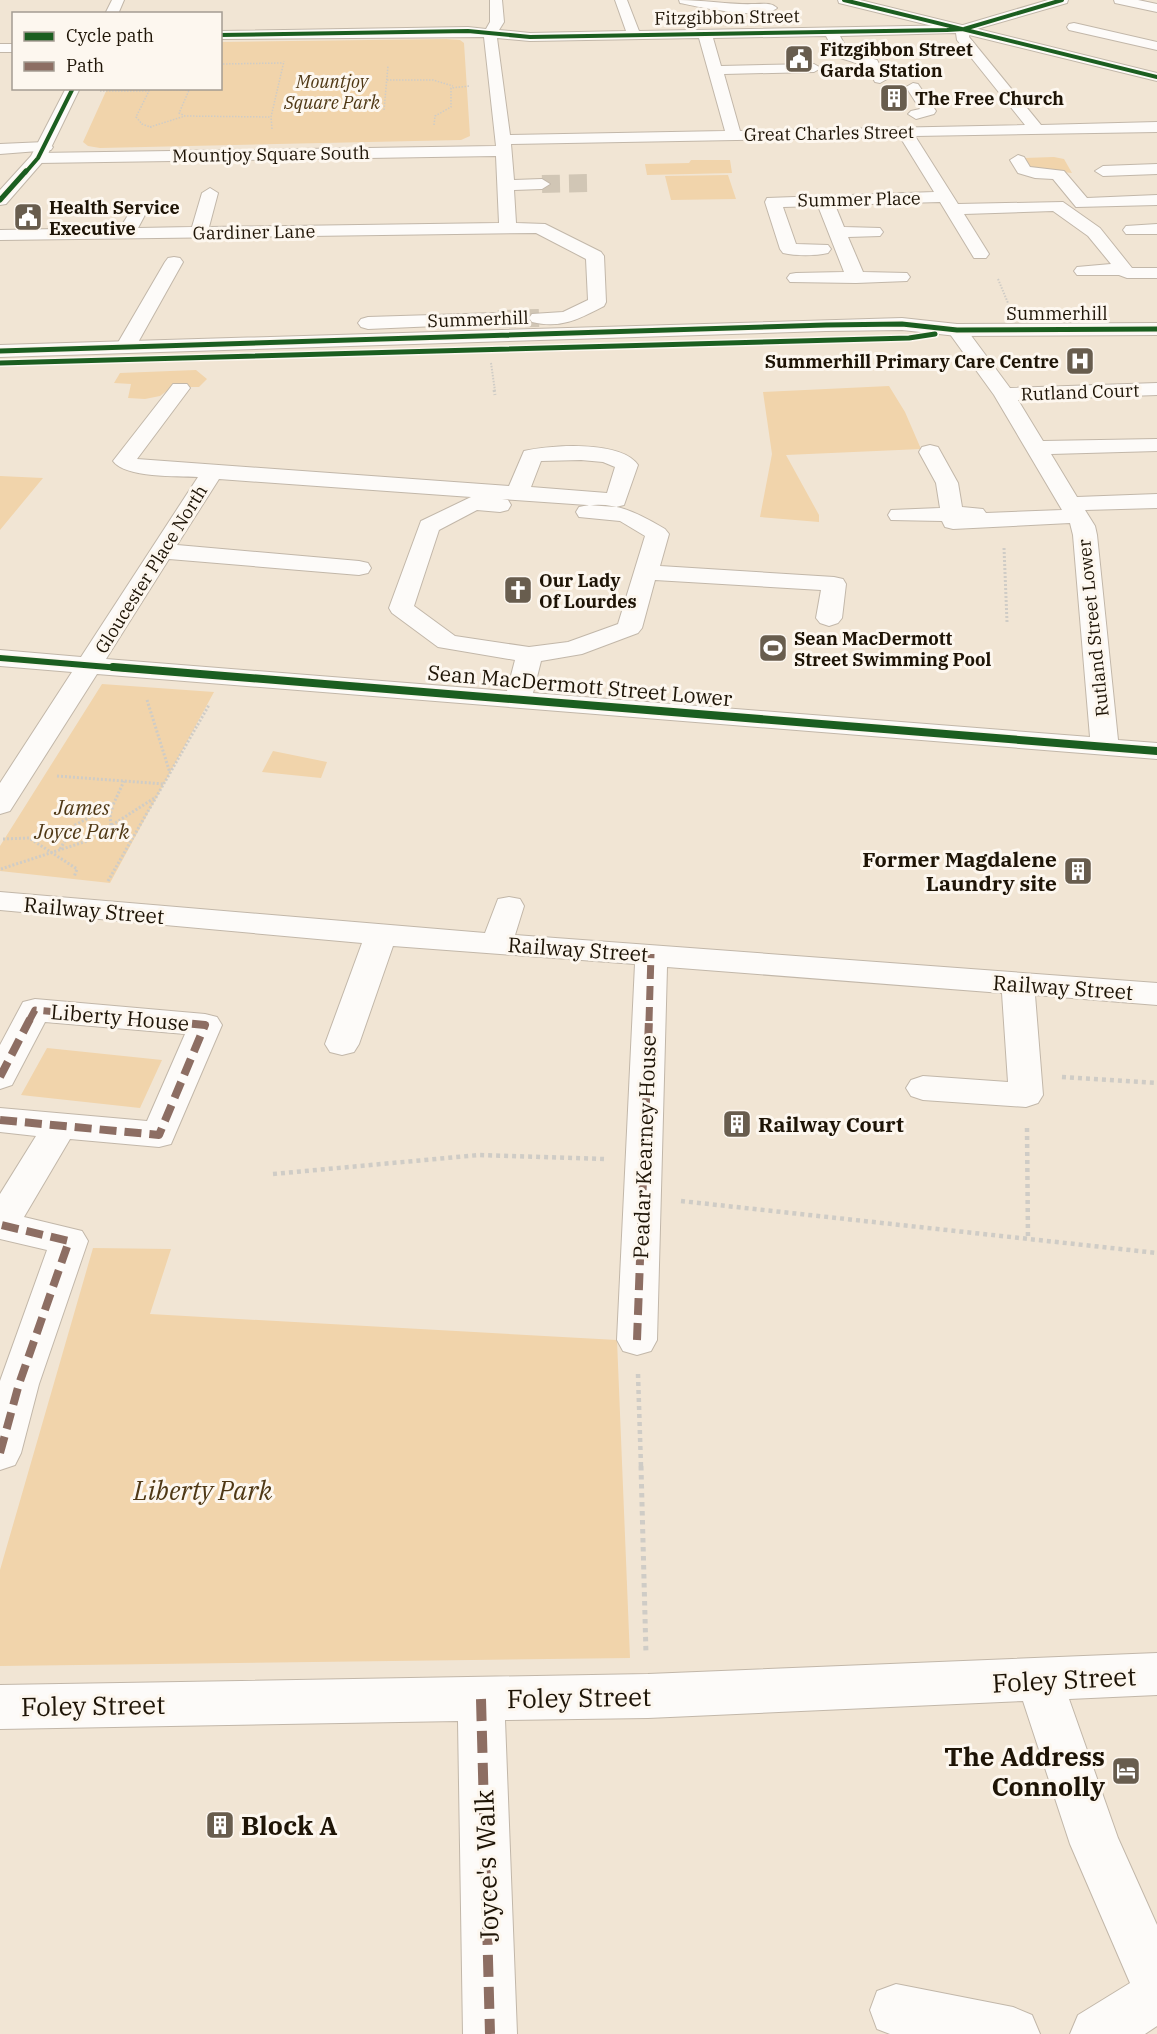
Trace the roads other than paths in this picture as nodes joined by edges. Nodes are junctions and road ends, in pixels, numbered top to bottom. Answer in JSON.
{"nodes":[{"id":1,"x":496,"y":0,"type":"edge"},
{"id":2,"x":621,"y":0,"type":"edge"},
{"id":3,"x":685,"y":0,"type":"edge"},
{"id":4,"x":844,"y":0,"type":"edge"},
{"id":5,"x":1062,"y":0,"type":"edge"},
{"id":6,"x":1120,"y":0,"type":"edge"},
{"id":7,"x":771,"y":8,"type":"dead end"},
{"id":8,"x":1157,"y":8,"type":"edge"},
{"id":9,"x":1074,"y":27,"type":"dead end"},
{"id":10,"x":964,"y":29,"type":"junction"},
{"id":11,"x":831,"y":32,"type":"junction"},
{"id":12,"x":490,"y":33,"type":"junction"},
{"id":13,"x":705,"y":34,"type":"junction"},
{"id":14,"x":222,"y":35,"type":"edge"},
{"id":15,"x":634,"y":36,"type":"junction"},
{"id":16,"x":1157,"y":46,"type":"edge"},
{"id":17,"x":1149,"y":62,"type":"dead end"},
{"id":18,"x":814,"y":68,"type":"dead end"},
{"id":19,"x":1126,"y":70,"type":"junction"},
{"id":20,"x":717,"y":76,"type":"junction"},
{"id":21,"x":1157,"y":77,"type":"edge"},
{"id":22,"x":880,"y":79,"type":"dead end"},
{"id":23,"x":798,"y":80,"type":"dead end"},
{"id":24,"x":913,"y":87,"type":"dead end"},
{"id":25,"x":72,"y":90,"type":"edge"},
{"id":26,"x":916,"y":114,"type":"dead end"},
{"id":27,"x":643,"y":118,"type":"dead end"},
{"id":28,"x":1157,"y":126,"type":"edge"},
{"id":29,"x":1036,"y":129,"type":"junction"},
{"id":30,"x":905,"y":132,"type":"junction"},
{"id":31,"x":797,"y":134,"type":"junction"},
{"id":32,"x":734,"y":135,"type":"junction"},
{"id":33,"x":648,"y":137,"type":"junction"},
{"id":34,"x":503,"y":145,"type":"junction"},
{"id":35,"x":0,"y":149,"type":"edge"},
{"id":36,"x":858,"y":149,"type":"dead end"},
{"id":37,"x":41,"y":152,"type":"junction"},
{"id":38,"x":1018,"y":160,"type":"dead end"},
{"id":39,"x":1157,"y":169,"type":"edge"},
{"id":40,"x":1103,"y":171,"type":"dead end"},
{"id":41,"x":542,"y":184,"type":"tunnel mouth"},
{"id":42,"x":506,"y":185,"type":"junction"},
{"id":43,"x":210,"y":193,"type":"dead end"},
{"id":44,"x":0,"y":200,"type":"edge"},
{"id":45,"x":824,"y":200,"type":"junction"},
{"id":46,"x":1157,"y":200,"type":"edge"},
{"id":47,"x":950,"y":203,"type":"junction"},
{"id":48,"x":157,"y":208,"type":"dead end"},
{"id":49,"x":508,"y":228,"type":"junction"},
{"id":50,"x":1157,"y":229,"type":"edge"},
{"id":51,"x":1132,"y":230,"type":"dead end"},
{"id":52,"x":836,"y":232,"type":"junction"},
{"id":53,"x":874,"y":232,"type":"dead end"},
{"id":54,"x":199,"y":233,"type":"junction"},
{"id":55,"x":126,"y":234,"type":"junction"},
{"id":56,"x":0,"y":235,"type":"edge"},
{"id":57,"x":822,"y":249,"type":"dead end"},
{"id":58,"x":980,"y":254,"type":"dead end"},
{"id":59,"x":174,"y":262,"type":"dead end"},
{"id":60,"x":1123,"y":269,"type":"junction"},
{"id":61,"x":1083,"y":271,"type":"dead end"},
{"id":62,"x":1157,"y":273,"type":"edge"},
{"id":63,"x":898,"y":277,"type":"dead end"},
{"id":64,"x":796,"y":278,"type":"dead end"},
{"id":65,"x":856,"y":278,"type":"junction"},
{"id":66,"x":539,"y":318,"type":"tunnel mouth"},
{"id":67,"x":498,"y":319,"type":"tunnel mouth"},
{"id":68,"x":368,"y":322,"type":"dead end"},
{"id":69,"x":1157,"y":329,"type":"edge"},
{"id":70,"x":957,"y":330,"type":"junction"},
{"id":71,"x":126,"y":346,"type":"junction"},
{"id":72,"x":0,"y":351,"type":"edge"},
{"id":73,"x":0,"y":363,"type":"edge"},
{"id":74,"x":180,"y":388,"type":"dead end"},
{"id":75,"x":1157,"y":389,"type":"edge"},
{"id":76,"x":1004,"y":394,"type":"junction"},
{"id":77,"x":1157,"y":446,"type":"edge"},
{"id":78,"x":1037,"y":448,"type":"junction"},
{"id":79,"x":930,"y":452,"type":"dead end"},
{"id":80,"x":212,"y":472,"type":"junction"},
{"id":81,"x":517,"y":493,"type":"dead end"},
{"id":82,"x":1157,"y":501,"type":"edge"},
{"id":83,"x":1074,"y":510,"type":"junction"},
{"id":84,"x":899,"y":515,"type":"dead end"},
{"id":85,"x":952,"y":517,"type":"junction"},
{"id":86,"x":163,"y":551,"type":"junction"},
{"id":87,"x":359,"y":568,"type":"dead end"},
{"id":88,"x":646,"y":572,"type":"junction"},
{"id":89,"x":829,"y":618,"type":"dead end"},
{"id":90,"x":529,"y":655,"type":"junction"},
{"id":91,"x":0,"y":658,"type":"edge"},
{"id":92,"x":90,"y":666,"type":"junction"},
{"id":93,"x":519,"y":698,"type":"junction"},
{"id":94,"x":1105,"y":746,"type":"junction"},
{"id":95,"x":1157,"y":751,"type":"edge"},
{"id":96,"x":0,"y":806,"type":"edge"},
{"id":97,"x":0,"y":901,"type":"edge"},
{"id":98,"x":509,"y":906,"type":"dead end"},
{"id":99,"x":381,"y":935,"type":"junction"},
{"id":100,"x":497,"y":943,"type":"junction"},
{"id":101,"x":651,"y":954,"type":"junction"},
{"id":102,"x":1018,"y":983,"type":"junction"},
{"id":103,"x":1157,"y":994,"type":"edge"},
{"id":104,"x":342,"y":1044,"type":"dead end"},
{"id":105,"x":0,"y":1077,"type":"edge"},
{"id":106,"x":923,"y":1088,"type":"dead end"},
{"id":107,"x":0,"y":1120,"type":"edge"},
{"id":108,"x":60,"y":1126,"type":"junction"},
{"id":109,"x":1,"y":1225,"type":"edge"},
{"id":110,"x":637,"y":1340,"type":"road end"},
{"id":111,"x":0,"y":1453,"type":"edge"},
{"id":112,"x":1157,"y":1674,"type":"edge"},
{"id":113,"x":1039,"y":1680,"type":"junction"},
{"id":114,"x":481,"y":1699,"type":"junction"},
{"id":115,"x":0,"y":1707,"type":"edge"},
{"id":116,"x":1157,"y":1984,"type":"edge"},
{"id":117,"x":1157,"y":1996,"type":"edge"},
{"id":118,"x":896,"y":2010,"type":"dead end"},
{"id":119,"x":490,"y":2034,"type":"edge"},
{"id":120,"x":1013,"y":2034,"type":"edge"},
{"id":121,"x":1097,"y":2034,"type":"edge"}],
"edges":[{"from":1,"to":12,"type":"street"},
{"from":2,"to":15,"type":"street"},
{"from":3,"to":7,"type":"street"},
{"from":4,"to":10,"type":"street"},
{"from":5,"to":10,"type":"street"},
{"from":6,"to":8,"type":"street"},
{"from":9,"to":16,"type":"street"},
{"from":10,"to":11,"type":"street","name":"Fitzgibbon Street"},
{"from":10,"to":19,"type":"street"},
{"from":10,"to":29,"type":"street"},
{"from":11,"to":13,"type":"street","name":"Fitzgibbon Street"},
{"from":11,"to":22,"type":"street"},
{"from":12,"to":14,"type":"street","name":"Fitzgibbon Street"},
{"from":12,"to":15,"type":"street","name":"Fitzgibbon Street"},
{"from":12,"to":34,"type":"street"},
{"from":13,"to":15,"type":"street","name":"Fitzgibbon Street"},
{"from":13,"to":20,"type":"street"},
{"from":17,"to":19,"type":"street"},
{"from":18,"to":20,"type":"street"},
{"from":19,"to":21,"type":"street"},
{"from":20,"to":23,"type":"street"},
{"from":20,"to":32,"type":"street"},
{"from":24,"to":26,"type":"street"},
{"from":25,"to":37,"type":"street"},
{"from":27,"to":33,"type":"street"},
{"from":28,"to":29,"type":"street","name":"Great Charles Street"},
{"from":29,"to":30,"type":"street","name":"Great Charles Street"},
{"from":30,"to":31,"type":"street","name":"Great Charles Street"},
{"from":30,"to":47,"type":"street"},
{"from":31,"to":32,"type":"street","name":"Great Charles Street"},
{"from":31,"to":36,"type":"street"},
{"from":32,"to":33,"type":"street","name":"Great Charles Street"},
{"from":33,"to":34,"type":"street","name":"Great Charles Street"},
{"from":34,"to":37,"type":"street","name":"Mountjoy Square South"},
{"from":34,"to":42,"type":"street"},
{"from":35,"to":37,"type":"street","name":"Mountjoy Square South"},
{"from":37,"to":44,"type":"street"},
{"from":38,"to":46,"type":"street"},
{"from":39,"to":40,"type":"street"},
{"from":41,"to":42,"type":"street"},
{"from":42,"to":49,"type":"street"},
{"from":43,"to":54,"type":"street"},
{"from":45,"to":47,"type":"street","name":"Summer Place"},
{"from":45,"to":52,"type":"street"},
{"from":45,"to":57,"type":"street","name":"Summer Place"},
{"from":47,"to":58,"type":"street"},
{"from":47,"to":60,"type":"street","name":"Summer Place"},
{"from":48,"to":55,"type":"street"},
{"from":49,"to":54,"type":"street","name":"Gardiner Lane"},
{"from":49,"to":66,"type":"street","name":"Gardiner Lane"},
{"from":50,"to":51,"type":"street"},
{"from":52,"to":53,"type":"street"},
{"from":52,"to":65,"type":"street"},
{"from":54,"to":55,"type":"street","name":"Gardiner Lane"},
{"from":55,"to":56,"type":"street","name":"Gardiner Lane"},
{"from":59,"to":71,"type":"street"},
{"from":60,"to":61,"type":"street"},
{"from":60,"to":62,"type":"street"},
{"from":63,"to":65,"type":"street"},
{"from":64,"to":65,"type":"street"},
{"from":67,"to":68,"type":"street"},
{"from":69,"to":70,"type":"street","name":"Summerhill"},
{"from":70,"to":71,"type":"street","name":"Summerhill"},
{"from":70,"to":73,"type":"street","name":"Summerhill"},
{"from":70,"to":76,"type":"street","name":"Rutland Street Lower"},
{"from":71,"to":72,"type":"street","name":"Summerhill"},
{"from":74,"to":80,"type":"street"},
{"from":75,"to":76,"type":"street","name":"Rutland Court"},
{"from":76,"to":78,"type":"street","name":"Rutland Street Lower"},
{"from":77,"to":78,"type":"street"},
{"from":78,"to":83,"type":"street","name":"Rutland Street Lower"},
{"from":79,"to":85,"type":"street"},
{"from":80,"to":81,"type":"street"},
{"from":80,"to":86,"type":"street","name":"Gloucester Place North"},
{"from":82,"to":83,"type":"street"},
{"from":83,"to":85,"type":"street"},
{"from":83,"to":94,"type":"street","name":"Rutland Street Lower"},
{"from":84,"to":85,"type":"street"},
{"from":86,"to":87,"type":"street"},
{"from":86,"to":92,"type":"street","name":"Gloucester Place North"},
{"from":88,"to":89,"type":"street"},
{"from":88,"to":90,"type":"street"},
{"from":88,"to":90,"type":"street"},
{"from":90,"to":93,"type":"street"},
{"from":91,"to":92,"type":"street","name":"Sean MacDermott Street Lower"},
{"from":92,"to":93,"type":"street","name":"Sean MacDermott Street Lower"},
{"from":92,"to":96,"type":"street","name":"Gloucester Place North"},
{"from":93,"to":94,"type":"street","name":"Sean MacDermott Street Lower"},
{"from":94,"to":95,"type":"street","name":"Sean MacDermott Street Lower"},
{"from":97,"to":99,"type":"street","name":"Railway Street"},
{"from":98,"to":100,"type":"street"},
{"from":99,"to":100,"type":"street","name":"Railway Street"},
{"from":99,"to":104,"type":"street"},
{"from":100,"to":101,"type":"street","name":"Railway Street"},
{"from":101,"to":102,"type":"street","name":"Railway Street"},
{"from":101,"to":110,"type":"street","name":"Peadar Kearney House"},
{"from":102,"to":103,"type":"street","name":"Railway Street"},
{"from":102,"to":106,"type":"street"},
{"from":105,"to":108,"type":"street","name":"Liberty House"},
{"from":107,"to":108,"type":"street","name":"Liberty House"},
{"from":108,"to":109,"type":"street"},
{"from":109,"to":111,"type":"street"},
{"from":112,"to":113,"type":"street","name":"Foley Street"},
{"from":113,"to":114,"type":"street","name":"Foley Street"},
{"from":113,"to":116,"type":"street"},
{"from":114,"to":115,"type":"street","name":"Foley Street"},
{"from":114,"to":119,"type":"street","name":"Joyce's Walk"},
{"from":117,"to":121,"type":"street"},
{"from":118,"to":120,"type":"street"}]}
